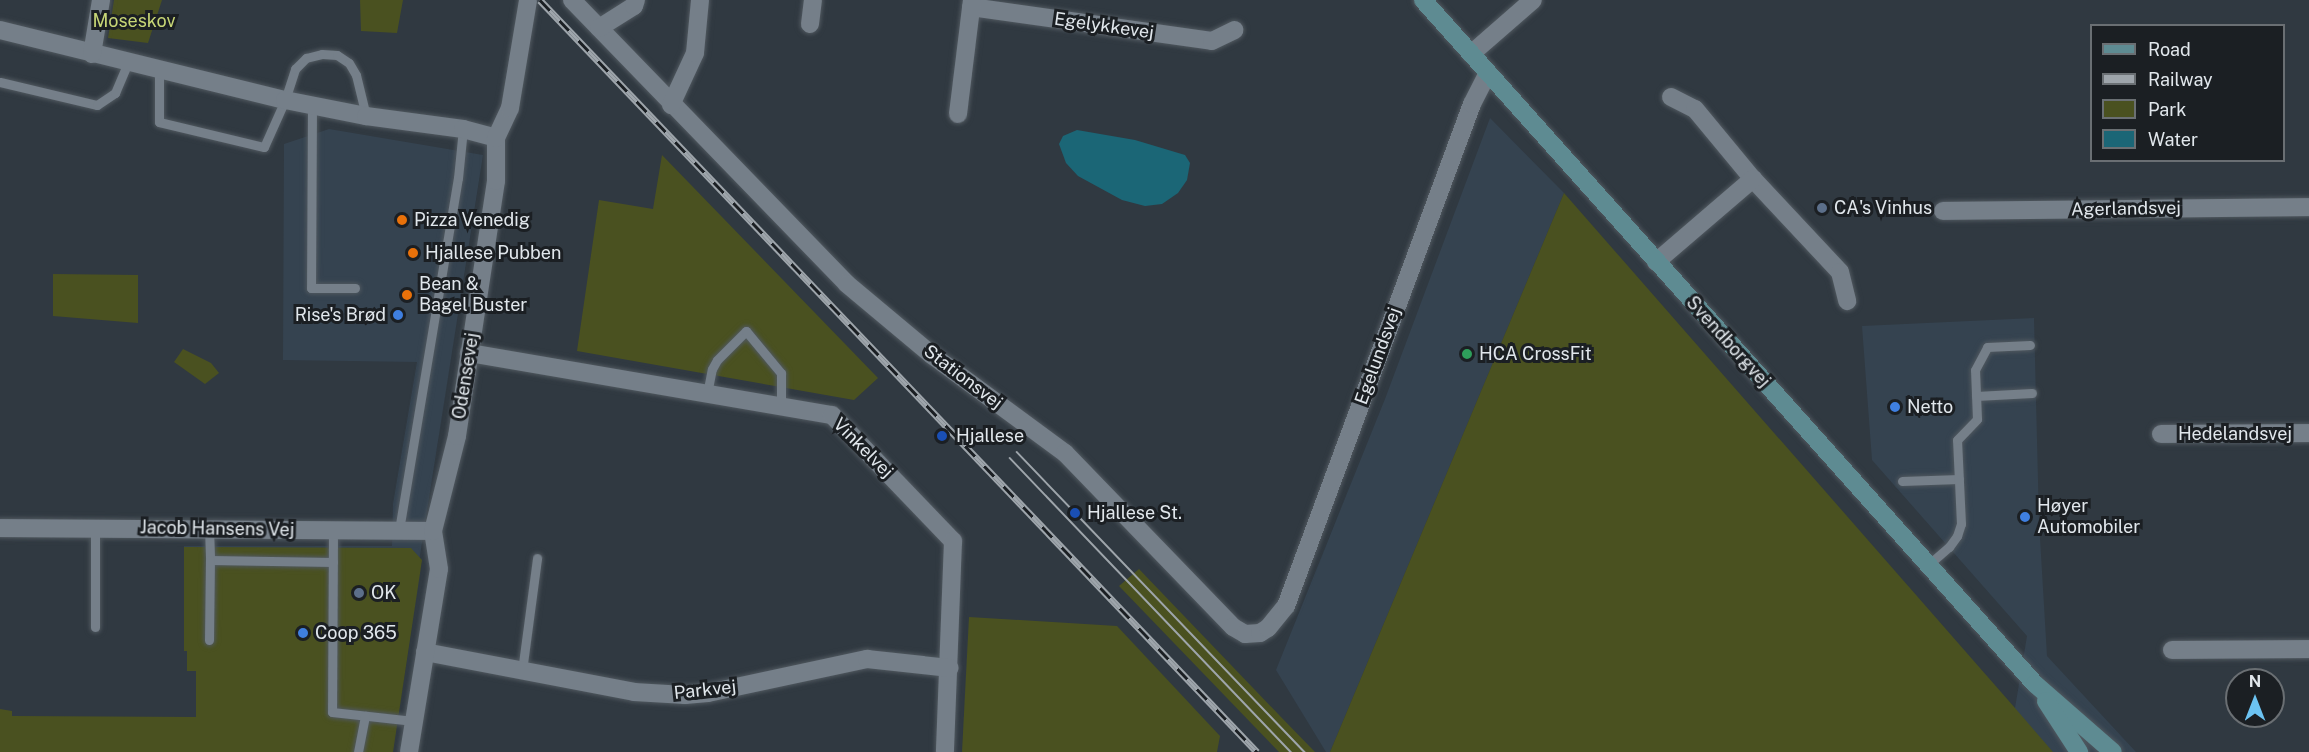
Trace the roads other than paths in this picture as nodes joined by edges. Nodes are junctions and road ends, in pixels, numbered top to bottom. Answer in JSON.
{"nodes":[{"id":1,"x":101,"y":0,"type":"edge"},
{"id":2,"x":528,"y":0,"type":"edge"},
{"id":3,"x":572,"y":0,"type":"edge"},
{"id":4,"x":636,"y":0,"type":"edge"},
{"id":5,"x":700,"y":0,"type":"edge"},
{"id":6,"x":813,"y":0,"type":"edge"},
{"id":7,"x":1423,"y":0,"type":"edge"},
{"id":8,"x":1533,"y":0,"type":"edge"},
{"id":9,"x":972,"y":4,"type":"edge"},
{"id":10,"x":810,"y":24,"type":"dead end"},
{"id":11,"x":599,"y":28,"type":"junction"},
{"id":12,"x":0,"y":30,"type":"edge"},
{"id":13,"x":1235,"y":30,"type":"dead end"},
{"id":14,"x":92,"y":54,"type":"junction"},
{"id":15,"x":1471,"y":54,"type":"junction"},
{"id":16,"x":128,"y":63,"type":"junction"},
{"id":17,"x":159,"y":70,"type":"junction"},
{"id":18,"x":1488,"y":73,"type":"junction"},
{"id":19,"x":0,"y":82,"type":"edge"},
{"id":20,"x":1671,"y":97,"type":"dead end"},
{"id":21,"x":285,"y":100,"type":"junction"},
{"id":22,"x":312,"y":105,"type":"junction"},
{"id":23,"x":672,"y":105,"type":"junction"},
{"id":24,"x":958,"y":114,"type":"dead end"},
{"id":25,"x":366,"y":116,"type":"junction"},
{"id":26,"x":463,"y":129,"type":"junction"},
{"id":27,"x":496,"y":138,"type":"junction"},
{"id":28,"x":1753,"y":179,"type":"junction"},
{"id":29,"x":2309,"y":207,"type":"edge"},
{"id":30,"x":1943,"y":211,"type":"dead end"},
{"id":31,"x":1656,"y":262,"type":"junction"},
{"id":32,"x":355,"y":288,"type":"dead end"},
{"id":33,"x":1847,"y":301,"type":"dead end"},
{"id":34,"x":2031,"y":345,"type":"dead end"},
{"id":35,"x":469,"y":353,"type":"junction"},
{"id":36,"x":2032,"y":393,"type":"dead end"},
{"id":37,"x":707,"y":394,"type":"junction"},
{"id":38,"x":1976,"y":396,"type":"junction"},
{"id":39,"x":781,"y":406,"type":"junction"},
{"id":40,"x":2309,"y":433,"type":"edge"},
{"id":41,"x":2161,"y":434,"type":"dead end"},
{"id":42,"x":1959,"y":478,"type":"junction"},
{"id":43,"x":1902,"y":481,"type":"dead end"},
{"id":44,"x":0,"y":528,"type":"edge"},
{"id":45,"x":95,"y":528,"type":"junction"},
{"id":46,"x":209,"y":528,"type":"junction"},
{"id":47,"x":333,"y":530,"type":"junction"},
{"id":48,"x":399,"y":530,"type":"junction"},
{"id":49,"x":433,"y":531,"type":"junction"},
{"id":50,"x":537,"y":558,"type":"dead end"},
{"id":51,"x":210,"y":560,"type":"junction"},
{"id":52,"x":333,"y":562,"type":"junction"},
{"id":53,"x":1928,"y":565,"type":"junction"},
{"id":54,"x":95,"y":627,"type":"dead end"},
{"id":55,"x":1260,"y":633,"type":"joint"},
{"id":56,"x":209,"y":640,"type":"dead end"},
{"id":57,"x":2309,"y":649,"type":"edge"},
{"id":58,"x":2172,"y":650,"type":"dead end"},
{"id":59,"x":425,"y":652,"type":"junction"},
{"id":60,"x":950,"y":668,"type":"junction"},
{"id":61,"x":522,"y":670,"type":"junction"},
{"id":62,"x":2035,"y":684,"type":"junction"},
{"id":63,"x":365,"y":716,"type":"junction"},
{"id":64,"x":414,"y":721,"type":"junction"},
{"id":65,"x":358,"y":752,"type":"edge"},
{"id":66,"x":409,"y":752,"type":"edge"},
{"id":67,"x":945,"y":752,"type":"edge"},
{"id":68,"x":2079,"y":752,"type":"edge"},
{"id":69,"x":2113,"y":752,"type":"edge"}],
"edges":[{"from":1,"to":14,"type":"street"},
{"from":2,"to":27,"type":"street","name":"Odensevej"},
{"from":3,"to":11,"type":"street","name":"Stationsvej"},
{"from":4,"to":11,"type":"street"},
{"from":5,"to":23,"type":"street"},
{"from":6,"to":10,"type":"street"},
{"from":7,"to":15,"type":"main road","name":"Svendborgvej"},
{"from":8,"to":15,"type":"street"},
{"from":9,"to":13,"type":"street","name":"Egelykkevej"},
{"from":9,"to":24,"type":"street","name":"Egelykkevej"},
{"from":11,"to":23,"type":"street","name":"Stationsvej"},
{"from":12,"to":14,"type":"street"},
{"from":14,"to":16,"type":"street"},
{"from":15,"to":18,"type":"main road","name":"Svendborgvej"},
{"from":16,"to":17,"type":"street"},
{"from":16,"to":19,"type":"lane"},
{"from":17,"to":21,"type":"street"},
{"from":17,"to":21,"type":"lane"},
{"from":18,"to":31,"type":"main road","name":"Svendborgvej"},
{"from":18,"to":55,"type":"street","name":"Egelundsvej"},
{"from":20,"to":28,"type":"street"},
{"from":21,"to":22,"type":"street"},
{"from":21,"to":25,"type":"lane"},
{"from":22,"to":25,"type":"street"},
{"from":22,"to":32,"type":"lane"},
{"from":23,"to":55,"type":"street","name":"Stationsvej"},
{"from":25,"to":26,"type":"street"},
{"from":26,"to":27,"type":"street"},
{"from":26,"to":48,"type":"lane"},
{"from":27,"to":35,"type":"street","name":"Odensevej"},
{"from":28,"to":31,"type":"street"},
{"from":28,"to":33,"type":"street"},
{"from":29,"to":30,"type":"street","name":"Agerlandsvej"},
{"from":31,"to":53,"type":"main road","name":"Svendborgvej"},
{"from":34,"to":38,"type":"lane"},
{"from":35,"to":37,"type":"street","name":"Vinkelvej"},
{"from":35,"to":49,"type":"street","name":"Odensevej"},
{"from":36,"to":38,"type":"lane"},
{"from":37,"to":39,"type":"street","name":"Vinkelvej"},
{"from":37,"to":39,"type":"lane"},
{"from":38,"to":42,"type":"lane"},
{"from":39,"to":60,"type":"street","name":"Vinkelvej"},
{"from":40,"to":41,"type":"street","name":"Hedelandsvej"},
{"from":42,"to":43,"type":"lane"},
{"from":42,"to":53,"type":"lane"},
{"from":44,"to":45,"type":"street","name":"Jacob Hansens Vej"},
{"from":45,"to":46,"type":"street","name":"Jacob Hansens Vej"},
{"from":45,"to":54,"type":"lane"},
{"from":46,"to":47,"type":"street","name":"Jacob Hansens Vej"},
{"from":46,"to":51,"type":"lane"},
{"from":47,"to":48,"type":"street","name":"Jacob Hansens Vej"},
{"from":47,"to":52,"type":"lane"},
{"from":48,"to":49,"type":"street","name":"Jacob Hansens Vej"},
{"from":49,"to":59,"type":"street","name":"Odensevej"},
{"from":50,"to":61,"type":"lane"},
{"from":51,"to":52,"type":"lane"},
{"from":51,"to":56,"type":"lane"},
{"from":52,"to":63,"type":"lane"},
{"from":53,"to":62,"type":"main road","name":"Svendborgvej"},
{"from":57,"to":58,"type":"street"},
{"from":59,"to":61,"type":"street","name":"Parkvej"},
{"from":59,"to":64,"type":"street","name":"Odensevej"},
{"from":60,"to":61,"type":"street","name":"Parkvej"},
{"from":60,"to":67,"type":"street","name":"Vinkelvej"},
{"from":62,"to":68,"type":"main road","name":"Svendborgvej"},
{"from":62,"to":69,"type":"main road","name":"Svendborgvej"},
{"from":63,"to":64,"type":"lane"},
{"from":63,"to":65,"type":"lane"},
{"from":64,"to":66,"type":"street","name":"Odensevej"}]}
